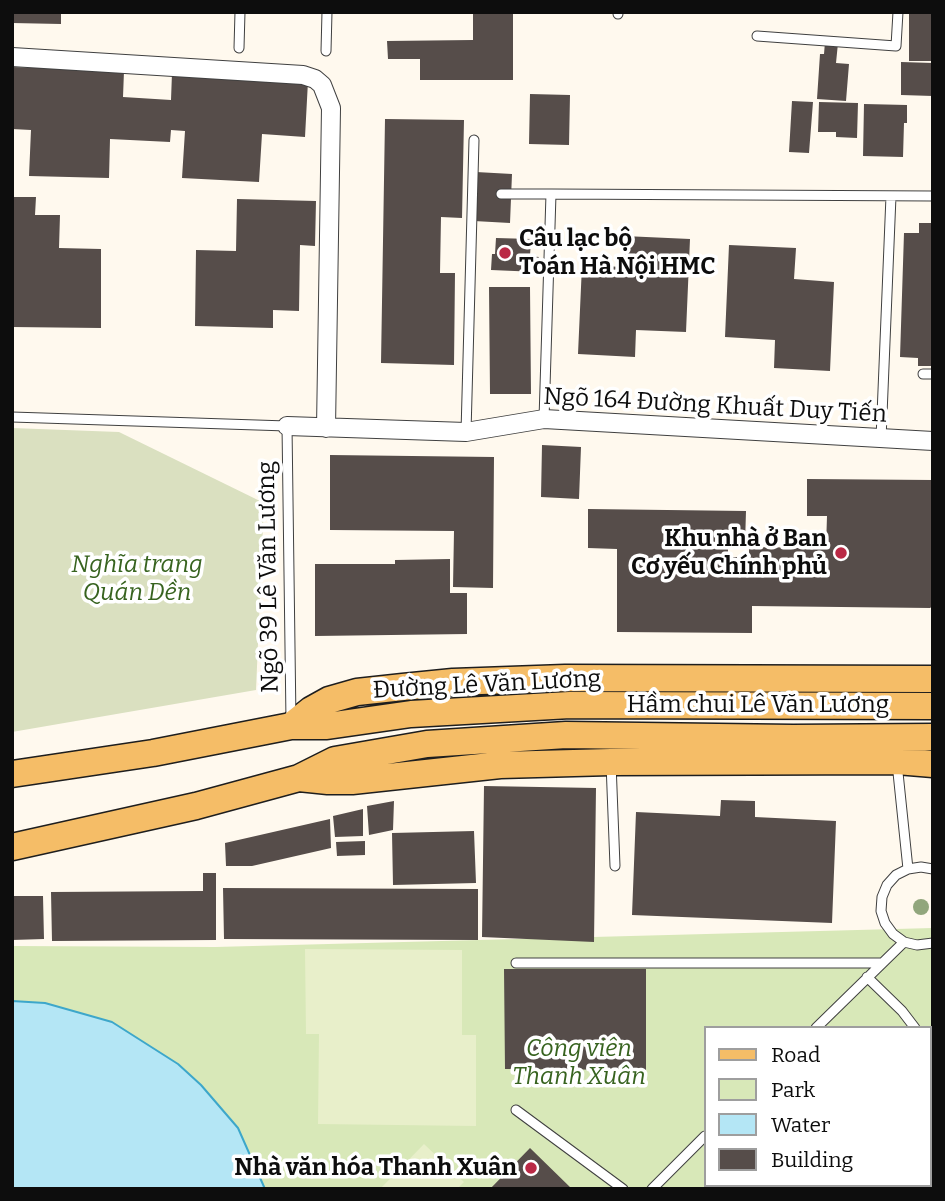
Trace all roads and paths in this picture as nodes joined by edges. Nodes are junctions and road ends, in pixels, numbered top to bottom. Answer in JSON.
{"nodes":[{"id":1,"x":240,"y":12,"type":"edge"},
{"id":2,"x":327,"y":12,"type":"edge"},
{"id":3,"x":898,"y":12,"type":"edge"},
{"id":4,"x":757,"y":36,"type":"dead end"},
{"id":5,"x":239,"y":48,"type":"dead end"},
{"id":6,"x":326,"y":51,"type":"dead end"},
{"id":7,"x":12,"y":57,"type":"edge"},
{"id":8,"x":474,"y":140,"type":"dead end"},
{"id":9,"x":500,"y":194,"type":"dead end"},
{"id":10,"x":551,"y":194,"type":"junction"},
{"id":11,"x":891,"y":196,"type":"junction"},
{"id":12,"x":933,"y":196,"type":"edge"},
{"id":13,"x":12,"y":417,"type":"edge"},
{"id":14,"x":544,"y":419,"type":"junction"},
{"id":15,"x":287,"y":426,"type":"junction"},
{"id":16,"x":326,"y":428,"type":"junction"},
{"id":17,"x":466,"y":432,"type":"junction"},
{"id":18,"x":881,"y":439,"type":"junction"},
{"id":19,"x":933,"y":441,"type":"edge"},
{"id":20,"x":933,"y":679,"type":"edge"},
{"id":21,"x":933,"y":706,"type":"edge"},
{"id":22,"x":291,"y":726,"type":"junction"},
{"id":23,"x":933,"y":737,"type":"edge"},
{"id":24,"x":611,"y":762,"type":"junction"},
{"id":25,"x":921,"y":766,"type":"edge"},
{"id":26,"x":12,"y":774,"type":"edge"},
{"id":27,"x":299,"y":778,"type":"junction"},
{"id":28,"x":12,"y":847,"type":"edge"},
{"id":29,"x":615,"y":866,"type":"dead end"},
{"id":30,"x":908,"y":869,"type":"junction"},
{"id":31,"x":933,"y":869,"type":"edge"},
{"id":32,"x":904,"y":942,"type":"junction"},
{"id":33,"x":933,"y":943,"type":"edge"},
{"id":34,"x":516,"y":963,"type":"dead end"},
{"id":35,"x":882,"y":963,"type":"junction"},
{"id":36,"x":867,"y":977,"type":"junction"},
{"id":37,"x":818,"y":1026,"type":"edge"},
{"id":38,"x":913,"y":1026,"type":"edge"},
{"id":39,"x":516,"y":1110,"type":"dead end"},
{"id":40,"x":704,"y":1137,"type":"edge"},
{"id":41,"x":931,"y":1160,"type":"edge"},
{"id":42,"x":623,"y":1189,"type":"edge"},
{"id":43,"x":652,"y":1189,"type":"edge"},
{"id":44,"x":932,"y":1189,"type":"edge"}],
"edges":[{"from":1,"to":5,"type":"lane"},
{"from":2,"to":6,"type":"lane"},
{"from":3,"to":4,"type":"lane"},
{"from":7,"to":16,"type":"street"},
{"from":8,"to":17,"type":"lane"},
{"from":9,"to":10,"type":"lane"},
{"from":10,"to":11,"type":"lane"},
{"from":10,"to":14,"type":"lane"},
{"from":11,"to":12,"type":"lane"},
{"from":11,"to":18,"type":"lane"},
{"from":13,"to":15,"type":"lane"},
{"from":14,"to":17,"type":"street","name":"Ngõ 164 Đường Khuất Duy Tiến"},
{"from":14,"to":18,"type":"street","name":"Ngõ 164 Đường Khuất Duy Tiến"},
{"from":15,"to":16,"type":"street","name":"Ngõ 164 Đường Khuất Duy Tiến"},
{"from":15,"to":22,"type":"lane","name":"Ngõ 39 Lê Văn Lương"},
{"from":16,"to":17,"type":"street","name":"Ngõ 164 Đường Khuất Duy Tiến"},
{"from":18,"to":19,"type":"street","name":"Ngõ 164 Đường Khuất Duy Tiến"},
{"from":20,"to":22,"type":"main road","name":"Đường Lê Văn Lương"},
{"from":21,"to":22,"type":"main road","name":"Hầm chui Lê Văn Lương"},
{"from":22,"to":26,"type":"main road","name":"Đường Lê Văn Lương"},
{"from":23,"to":27,"type":"main road","name":"Hầm chui Lê Văn Lương"},
{"from":24,"to":25,"type":"main road"},
{"from":24,"to":27,"type":"main road"},
{"from":24,"to":29,"type":"lane"},
{"from":25,"to":30,"type":"lane"},
{"from":27,"to":28,"type":"main road"},
{"from":30,"to":31,"type":"lane"},
{"from":30,"to":32,"type":"lane"},
{"from":32,"to":33,"type":"lane"},
{"from":32,"to":35,"type":"lane"},
{"from":34,"to":35,"type":"lane"},
{"from":35,"to":36,"type":"lane"},
{"from":36,"to":37,"type":"lane"},
{"from":36,"to":38,"type":"lane"},
{"from":39,"to":42,"type":"lane"},
{"from":40,"to":43,"type":"lane"},
{"from":41,"to":44,"type":"lane"}]}
